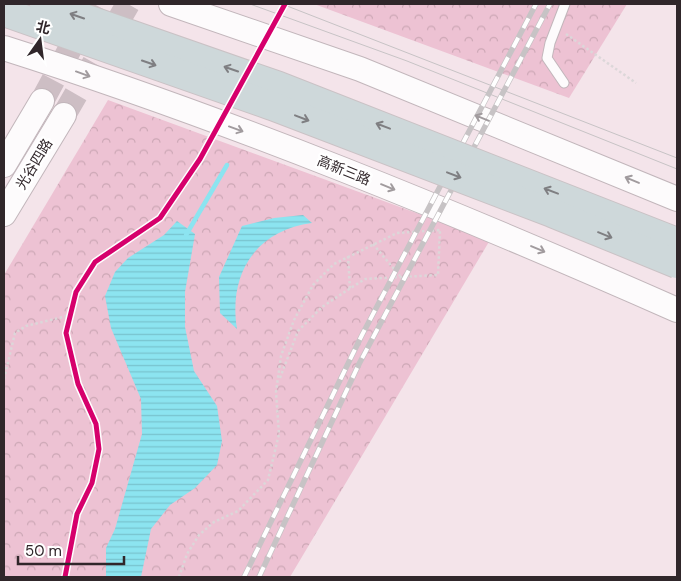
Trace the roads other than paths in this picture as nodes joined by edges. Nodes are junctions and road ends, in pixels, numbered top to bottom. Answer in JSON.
{"nodes":[{"id":1,"x":44,"y":4,"type":"edge"},
{"id":2,"x":170,"y":4,"type":"edge"},
{"id":3,"x":565,"y":4,"type":"edge"},
{"id":4,"x":4,"y":12,"type":"edge"},
{"id":5,"x":4,"y":48,"type":"edge"},
{"id":6,"x":564,"y":83,"type":"dead end"},
{"id":7,"x":42,"y":101,"type":"tunnel mouth"},
{"id":8,"x":64,"y":115,"type":"tunnel mouth"},
{"id":9,"x":4,"y":165,"type":"edge"},
{"id":10,"x":677,"y":198,"type":"edge"},
{"id":11,"x":4,"y":214,"type":"edge"},
{"id":12,"x":677,"y":242,"type":"edge"},
{"id":13,"x":677,"y":264,"type":"edge"},
{"id":14,"x":677,"y":310,"type":"edge"}],
"edges":[{"from":12,"to":1,"type":"highway","one_way":true,"bridge":true},
{"from":10,"to":2,"type":"main road","one_way":true},
{"from":3,"to":6,"type":"lane"},
{"from":4,"to":13,"type":"highway","one_way":true,"bridge":true},
{"from":5,"to":14,"type":"main road","name":"高新三路","one_way":true},
{"from":7,"to":9,"type":"main road","name":"光谷四路"},
{"from":8,"to":11,"type":"main road","name":"光谷四路"}]}
